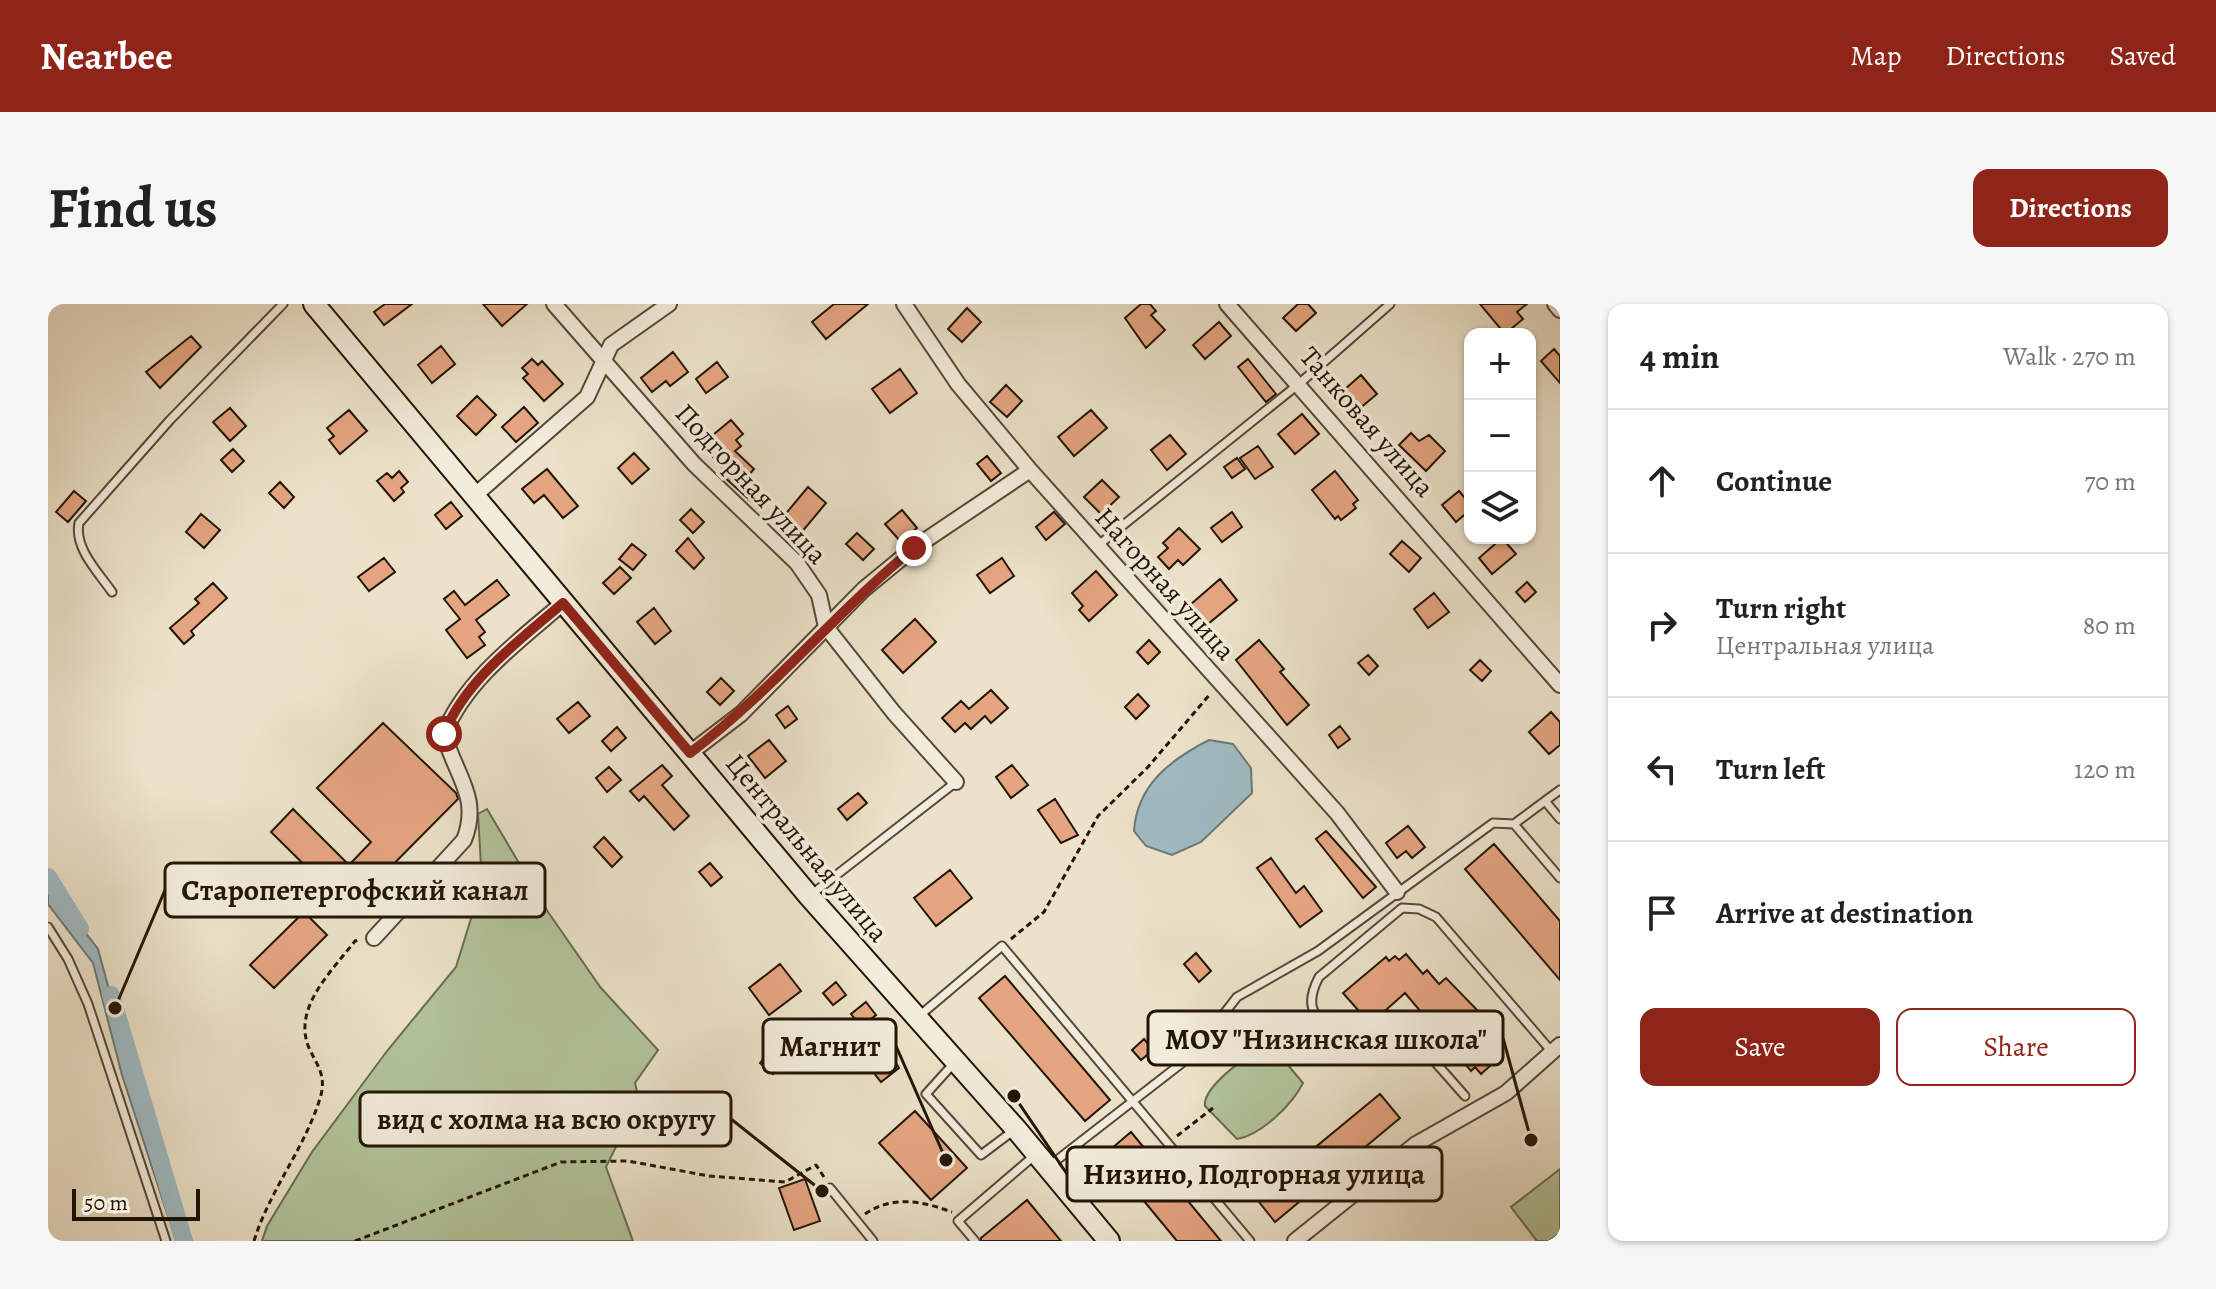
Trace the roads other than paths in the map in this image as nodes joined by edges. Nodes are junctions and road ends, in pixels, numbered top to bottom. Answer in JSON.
{"nodes":[{"id":1,"x":283,"y":304,"type":"edge"},
{"id":2,"x":314,"y":304,"type":"edge"},
{"id":3,"x":554,"y":304,"type":"edge"},
{"id":4,"x":669,"y":304,"type":"edge"},
{"id":5,"x":904,"y":304,"type":"edge"},
{"id":6,"x":1227,"y":304,"type":"edge"},
{"id":7,"x":1390,"y":304,"type":"edge"},
{"id":8,"x":1555,"y":304,"type":"edge"},
{"id":9,"x":1560,"y":310,"type":"edge"},
{"id":10,"x":605,"y":363,"type":"junction"},
{"id":11,"x":1300,"y":383,"type":"junction"},
{"id":12,"x":1030,"y":470,"type":"junction"},
{"id":13,"x":473,"y":497,"type":"junction"},
{"id":14,"x":1096,"y":547,"type":"junction"},
{"id":15,"x":112,"y":592,"type":"dead end"},
{"id":16,"x":563,"y":603,"type":"junction"},
{"id":17,"x":826,"y":627,"type":"junction"},
{"id":18,"x":1560,"y":685,"type":"edge"},
{"id":19,"x":690,"y":753,"type":"junction"},
{"id":20,"x":956,"y":782,"type":"joint"},
{"id":21,"x":1560,"y":790,"type":"edge"},
{"id":22,"x":1545,"y":801,"type":"junction"},
{"id":23,"x":1560,"y":819,"type":"edge"},
{"id":24,"x":1514,"y":824,"type":"junction"},
{"id":25,"x":1560,"y":878,"type":"edge"},
{"id":26,"x":1397,"y":892,"type":"junction"},
{"id":27,"x":809,"y":896,"type":"junction"},
{"id":28,"x":48,"y":927,"type":"edge"},
{"id":29,"x":374,"y":938,"type":"road end"},
{"id":30,"x":916,"y":1018,"type":"junction"},
{"id":31,"x":1556,"y":1049,"type":"edge"},
{"id":32,"x":955,"y":1061,"type":"junction"},
{"id":33,"x":1465,"y":1096,"type":"dead end"},
{"id":34,"x":1132,"y":1099,"type":"junction"},
{"id":35,"x":1016,"y":1129,"type":"junction"},
{"id":36,"x":1042,"y":1161,"type":"junction"},
{"id":37,"x":830,"y":1188,"type":"road end"},
{"id":38,"x":1105,"y":1240,"type":"edge"},
{"id":39,"x":166,"y":1241,"type":"edge"},
{"id":40,"x":873,"y":1241,"type":"edge"},
{"id":41,"x":975,"y":1241,"type":"edge"},
{"id":42,"x":1250,"y":1241,"type":"edge"},
{"id":43,"x":1295,"y":1241,"type":"edge"}],
"edges":[{"from":1,"to":15,"type":"lane"},
{"from":2,"to":13,"type":"street","name":"Центральная улица"},
{"from":3,"to":10,"type":"street","name":"Подгорная улица"},
{"from":4,"to":10,"type":"street"},
{"from":5,"to":12,"type":"street","name":"Нагорная улица"},
{"from":6,"to":11,"type":"street","name":"Танковая улица"},
{"from":7,"to":11,"type":"lane"},
{"from":8,"to":9,"type":"street"},
{"from":10,"to":13,"type":"street"},
{"from":10,"to":17,"type":"street","name":"Подгорная улица"},
{"from":11,"to":14,"type":"lane"},
{"from":11,"to":18,"type":"street","name":"Танковая улица"},
{"from":12,"to":14,"type":"street","name":"Нагорная улица"},
{"from":12,"to":17,"type":"street"},
{"from":13,"to":16,"type":"street","name":"Центральная улица"},
{"from":14,"to":26,"type":"street","name":"Нагорная улица"},
{"from":16,"to":19,"type":"street","name":"Центральная улица"},
{"from":16,"to":29,"type":"street"},
{"from":17,"to":19,"type":"street"},
{"from":17,"to":20,"type":"street","name":"Подгорная улица"},
{"from":19,"to":27,"type":"street","name":"Центральная улица"},
{"from":20,"to":27,"type":"lane"},
{"from":21,"to":22,"type":"lane"},
{"from":22,"to":23,"type":"lane"},
{"from":22,"to":24,"type":"lane"},
{"from":24,"to":25,"type":"lane"},
{"from":24,"to":26,"type":"lane"},
{"from":26,"to":34,"type":"lane"},
{"from":27,"to":30,"type":"street","name":"Центральная улица"},
{"from":28,"to":39,"type":"lane"},
{"from":30,"to":32,"type":"street","name":"Центральная улица"},
{"from":30,"to":34,"type":"lane"},
{"from":31,"to":33,"type":"lane"},
{"from":31,"to":43,"type":"street"},
{"from":32,"to":35,"type":"street","name":"Центральная улица"},
{"from":32,"to":35,"type":"lane"},
{"from":34,"to":36,"type":"lane"},
{"from":34,"to":42,"type":"lane"},
{"from":35,"to":36,"type":"street","name":"Центральная улица"},
{"from":36,"to":38,"type":"street","name":"Центральная улица"},
{"from":36,"to":41,"type":"lane"},
{"from":37,"to":40,"type":"lane"}]}
